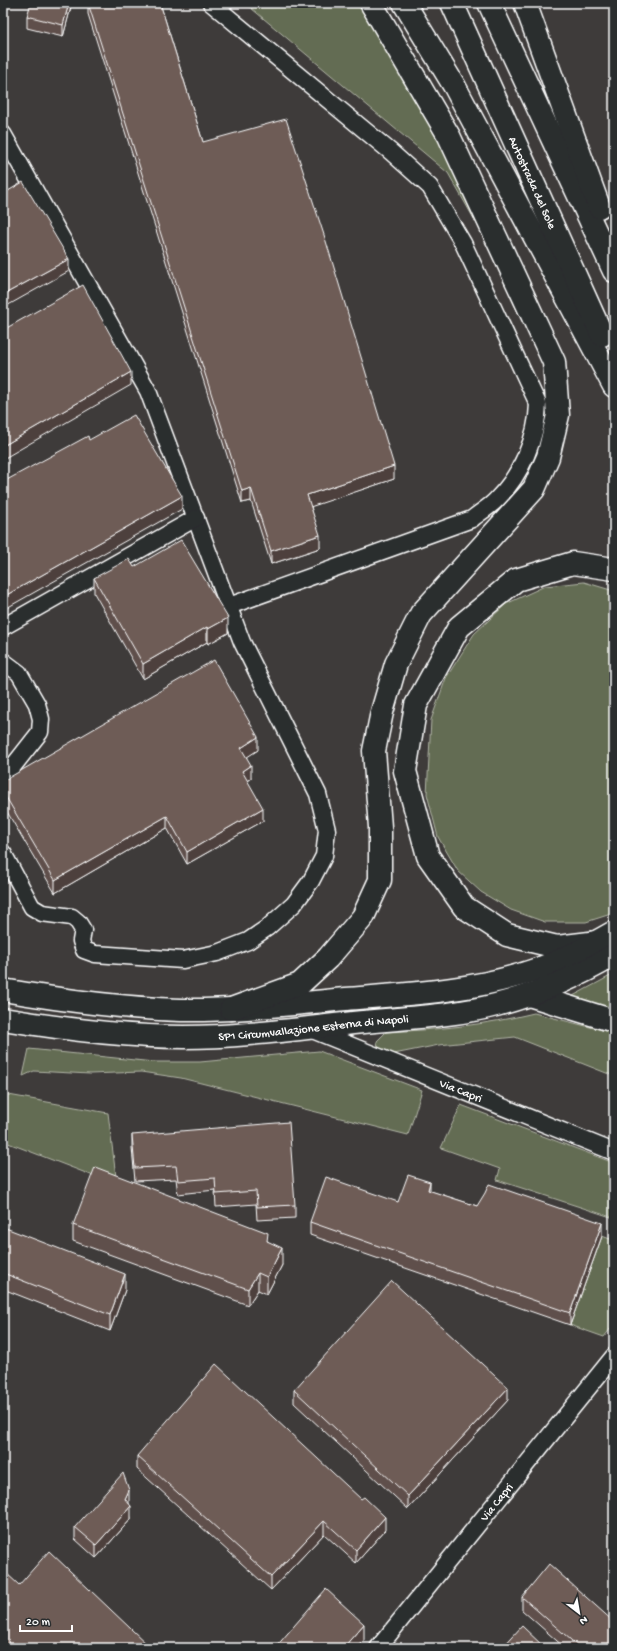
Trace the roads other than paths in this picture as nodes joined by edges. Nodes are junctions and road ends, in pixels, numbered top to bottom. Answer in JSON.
{"nodes":[{"id":1,"x":211,"y":3,"type":"edge"},
{"id":2,"x":372,"y":3,"type":"edge"},
{"id":3,"x":404,"y":3,"type":"edge"},
{"id":4,"x":452,"y":3,"type":"edge"},
{"id":5,"x":489,"y":3,"type":"edge"},
{"id":6,"x":525,"y":3,"type":"edge"},
{"id":7,"x":3,"y":134,"type":"edge"},
{"id":8,"x":614,"y":250,"type":"edge"},
{"id":9,"x":614,"y":270,"type":"edge"},
{"id":10,"x":614,"y":362,"type":"edge"},
{"id":11,"x":614,"y":386,"type":"edge"},
{"id":12,"x":196,"y":518,"type":"junction"},
{"id":13,"x":614,"y":569,"type":"edge"},
{"id":14,"x":229,"y":606,"type":"junction"},
{"id":15,"x":3,"y":627,"type":"edge"},
{"id":16,"x":3,"y":661,"type":"edge"},
{"id":17,"x":3,"y":779,"type":"edge"},
{"id":18,"x":3,"y":853,"type":"edge"},
{"id":19,"x":606,"y":937,"type":"edge"},
{"id":20,"x":614,"y":956,"type":"edge"},
{"id":21,"x":3,"y":984,"type":"edge"},
{"id":22,"x":3,"y":990,"type":"edge"},
{"id":23,"x":529,"y":995,"type":"junction"},
{"id":24,"x":39,"y":996,"type":"junction"},
{"id":25,"x":231,"y":1009,"type":"junction"},
{"id":26,"x":3,"y":1019,"type":"edge"},
{"id":27,"x":614,"y":1021,"type":"edge"},
{"id":28,"x":309,"y":1028,"type":"junction"},
{"id":29,"x":614,"y":1152,"type":"edge"},
{"id":30,"x":614,"y":1356,"type":"edge"},
{"id":31,"x":378,"y":1648,"type":"edge"}],
"edges":[{"from":1,"to":14,"type":"street"},
{"from":2,"to":25,"type":"highway"},
{"from":3,"to":11,"type":"highway"},
{"from":4,"to":10,"type":"highway","name":"Autostrada del Sole"},
{"from":5,"to":9,"type":"highway"},
{"from":6,"to":8,"type":"highway"},
{"from":7,"to":12,"type":"street"},
{"from":12,"to":14,"type":"street"},
{"from":12,"to":15,"type":"street"},
{"from":13,"to":19,"type":"highway"},
{"from":14,"to":18,"type":"street"},
{"from":16,"to":17,"type":"street"},
{"from":19,"to":25,"type":"highway","name":"SP1 Circumvallazione Esterna di Napoli"},
{"from":20,"to":23,"type":"highway","name":"SP1 Circumvallazione Esterna di Napoli"},
{"from":21,"to":24,"type":"highway"},
{"from":22,"to":24,"type":"highway","name":"SP1 Circumvallazione Esterna di Napoli"},
{"from":23,"to":27,"type":"highway"},
{"from":23,"to":28,"type":"highway","name":"SP1 Circumvallazione Esterna di Napoli"},
{"from":24,"to":25,"type":"highway","name":"SP1 Circumvallazione Esterna di Napoli"},
{"from":26,"to":28,"type":"highway","name":"SP1 Circumvallazione Esterna di Napoli"},
{"from":28,"to":29,"type":"street","name":"Via Capri"},
{"from":30,"to":31,"type":"street","name":"Via Capri"}]}
